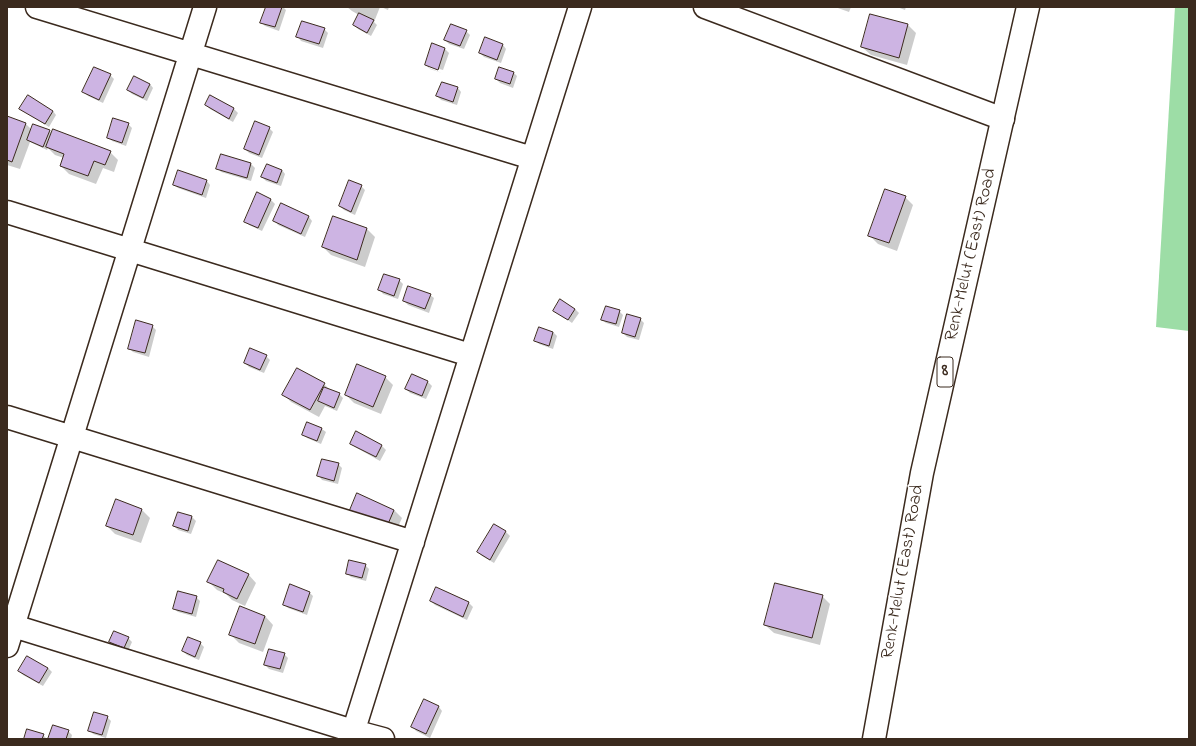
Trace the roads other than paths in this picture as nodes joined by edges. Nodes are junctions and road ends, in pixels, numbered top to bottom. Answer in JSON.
{"nodes":[{"id":1,"x":38,"y":7,"type":"edge"},
{"id":2,"x":205,"y":7,"type":"edge"},
{"id":3,"x":580,"y":7,"type":"edge"},
{"id":4,"x":705,"y":7,"type":"edge"},
{"id":5,"x":1028,"y":7,"type":"edge"},
{"id":6,"x":191,"y":53,"type":"junction"},
{"id":7,"x":1003,"y":119,"type":"junction"},
{"id":8,"x":532,"y":158,"type":"junction"},
{"id":9,"x":7,"y":212,"type":"edge"},
{"id":10,"x":130,"y":249,"type":"junction"},
{"id":11,"x":470,"y":355,"type":"junction"},
{"id":12,"x":7,"y":416,"type":"edge"},
{"id":13,"x":72,"y":436,"type":"junction"},
{"id":14,"x":413,"y":542,"type":"junction"},
{"id":15,"x":9,"y":632,"type":"edge"},
{"id":16,"x":352,"y":735,"type":"edge"},
{"id":17,"x":383,"y":739,"type":"edge"},
{"id":18,"x":874,"y":739,"type":"edge"}],
"edges":[{"from":1,"to":6,"type":"street"},
{"from":2,"to":6,"type":"street"},
{"from":3,"to":8,"type":"street"},
{"from":4,"to":7,"type":"street"},
{"from":5,"to":7,"type":"street","name":"Renk-Melut (East) Road","number":"8"},
{"from":6,"to":8,"type":"street"},
{"from":6,"to":10,"type":"street"},
{"from":7,"to":18,"type":"street","name":"Renk-Melut (East) Road","number":"8"},
{"from":8,"to":11,"type":"street"},
{"from":9,"to":10,"type":"street"},
{"from":10,"to":11,"type":"street"},
{"from":10,"to":13,"type":"street"},
{"from":11,"to":14,"type":"street"},
{"from":12,"to":13,"type":"street"},
{"from":13,"to":14,"type":"street"},
{"from":13,"to":15,"type":"street"},
{"from":14,"to":16,"type":"street"},
{"from":15,"to":16,"type":"street"},
{"from":16,"to":17,"type":"street"}]}
